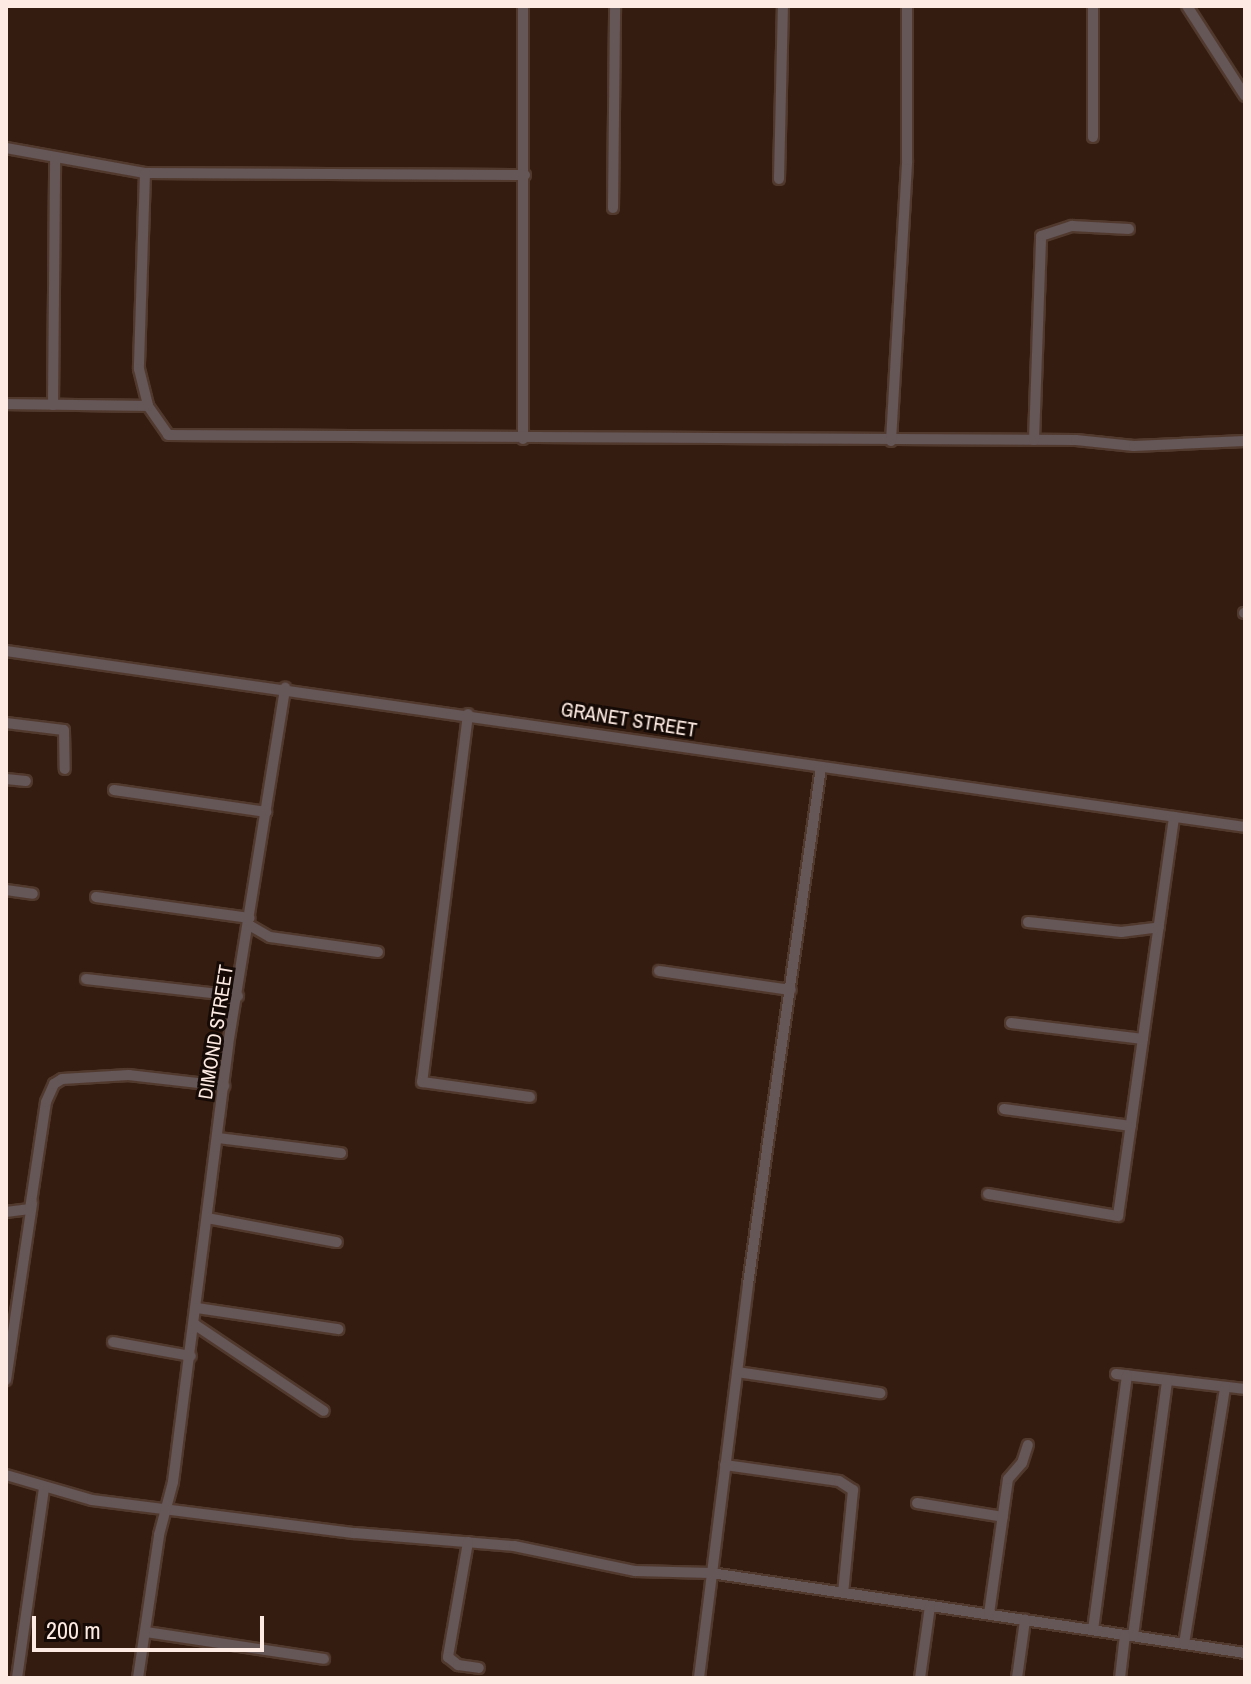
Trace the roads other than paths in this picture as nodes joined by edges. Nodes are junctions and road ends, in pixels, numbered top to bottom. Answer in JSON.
{"nodes":[{"id":1,"x":523,"y":6,"type":"edge"},
{"id":2,"x":615,"y":6,"type":"edge"},
{"id":3,"x":783,"y":6,"type":"edge"},
{"id":4,"x":907,"y":6,"type":"edge"},
{"id":5,"x":1093,"y":6,"type":"edge"},
{"id":6,"x":1187,"y":6,"type":"edge"},
{"id":7,"x":1245,"y":96,"type":"edge"},
{"id":8,"x":1093,"y":137,"type":"dead end"},
{"id":9,"x":6,"y":148,"type":"edge"},
{"id":10,"x":55,"y":157,"type":"junction"},
{"id":11,"x":145,"y":173,"type":"junction"},
{"id":12,"x":525,"y":175,"type":"junction"},
{"id":13,"x":779,"y":179,"type":"dead end"},
{"id":14,"x":613,"y":208,"type":"dead end"},
{"id":15,"x":1129,"y":229,"type":"dead end"},
{"id":16,"x":6,"y":404,"type":"edge"},
{"id":17,"x":53,"y":405,"type":"junction"},
{"id":18,"x":148,"y":406,"type":"junction"},
{"id":19,"x":523,"y":439,"type":"junction"},
{"id":20,"x":1034,"y":440,"type":"junction"},
{"id":21,"x":891,"y":441,"type":"junction"},
{"id":22,"x":1245,"y":441,"type":"edge"},
{"id":23,"x":6,"y":651,"type":"edge"},
{"id":24,"x":285,"y":688,"type":"junction"},
{"id":25,"x":468,"y":714,"type":"junction"},
{"id":26,"x":6,"y":723,"type":"edge"},
{"id":27,"x":821,"y":767,"type":"junction"},
{"id":28,"x":65,"y":769,"type":"dead end"},
{"id":29,"x":6,"y":779,"type":"edge"},
{"id":30,"x":26,"y":781,"type":"dead end"},
{"id":31,"x":114,"y":790,"type":"dead end"},
{"id":32,"x":266,"y":812,"type":"junction"},
{"id":33,"x":1174,"y":817,"type":"junction"},
{"id":34,"x":1245,"y":827,"type":"edge"},
{"id":35,"x":6,"y":890,"type":"edge"},
{"id":36,"x":33,"y":894,"type":"dead end"},
{"id":37,"x":96,"y":897,"type":"dead end"},
{"id":38,"x":249,"y":921,"type":"junction"},
{"id":39,"x":1028,"y":922,"type":"dead end"},
{"id":40,"x":1159,"y":927,"type":"junction"},
{"id":41,"x":378,"y":952,"type":"dead end"},
{"id":42,"x":659,"y":971,"type":"dead end"},
{"id":43,"x":86,"y":979,"type":"dead end"},
{"id":44,"x":791,"y":990,"type":"junction"},
{"id":45,"x":238,"y":996,"type":"junction"},
{"id":46,"x":1011,"y":1023,"type":"dead end"},
{"id":47,"x":1143,"y":1039,"type":"junction"},
{"id":48,"x":224,"y":1086,"type":"junction"},
{"id":49,"x":530,"y":1097,"type":"dead end"},
{"id":50,"x":1004,"y":1109,"type":"dead end"},
{"id":51,"x":1131,"y":1126,"type":"junction"},
{"id":52,"x":218,"y":1138,"type":"junction"},
{"id":53,"x":341,"y":1153,"type":"dead end"},
{"id":54,"x":988,"y":1194,"type":"dead end"},
{"id":55,"x":33,"y":1202,"type":"junction"},
{"id":56,"x":6,"y":1212,"type":"edge"},
{"id":57,"x":207,"y":1218,"type":"junction"},
{"id":58,"x":337,"y":1242,"type":"dead end"},
{"id":59,"x":197,"y":1308,"type":"junction"},
{"id":60,"x":194,"y":1324,"type":"junction"},
{"id":61,"x":338,"y":1329,"type":"dead end"},
{"id":62,"x":113,"y":1342,"type":"dead end"},
{"id":63,"x":191,"y":1356,"type":"junction"},
{"id":64,"x":737,"y":1372,"type":"junction"},
{"id":65,"x":6,"y":1380,"type":"edge"},
{"id":66,"x":1167,"y":1380,"type":"junction"},
{"id":67,"x":1225,"y":1387,"type":"junction"},
{"id":68,"x":1245,"y":1389,"type":"edge"},
{"id":69,"x":880,"y":1393,"type":"dead end"},
{"id":70,"x":324,"y":1411,"type":"dead end"},
{"id":71,"x":1028,"y":1445,"type":"dead end"},
{"id":72,"x":725,"y":1465,"type":"junction"},
{"id":73,"x":6,"y":1475,"type":"edge"},
{"id":74,"x":44,"y":1489,"type":"junction"},
{"id":75,"x":917,"y":1503,"type":"dead end"},
{"id":76,"x":164,"y":1505,"type":"junction"},
{"id":77,"x":1003,"y":1517,"type":"junction"},
{"id":78,"x":468,"y":1542,"type":"junction"},
{"id":79,"x":711,"y":1573,"type":"junction"},
{"id":80,"x":843,"y":1593,"type":"junction"},
{"id":81,"x":930,"y":1606,"type":"junction"},
{"id":82,"x":989,"y":1614,"type":"junction"},
{"id":83,"x":1025,"y":1620,"type":"junction"},
{"id":84,"x":1093,"y":1630,"type":"junction"},
{"id":85,"x":146,"y":1632,"type":"junction"},
{"id":86,"x":1129,"y":1636,"type":"junction"},
{"id":87,"x":1184,"y":1644,"type":"junction"},
{"id":88,"x":1245,"y":1653,"type":"edge"},
{"id":89,"x":324,"y":1659,"type":"dead end"},
{"id":90,"x":479,"y":1668,"type":"dead end"},
{"id":91,"x":17,"y":1678,"type":"edge"},
{"id":92,"x":138,"y":1678,"type":"edge"},
{"id":93,"x":699,"y":1678,"type":"edge"},
{"id":94,"x":920,"y":1678,"type":"edge"},
{"id":95,"x":1017,"y":1678,"type":"edge"},
{"id":96,"x":1120,"y":1678,"type":"edge"}],
"edges":[{"from":1,"to":12,"type":"street"},
{"from":2,"to":14,"type":"street"},
{"from":3,"to":13,"type":"street"},
{"from":4,"to":21,"type":"street"},
{"from":5,"to":8,"type":"street"},
{"from":6,"to":7,"type":"street"},
{"from":9,"to":10,"type":"street"},
{"from":10,"to":11,"type":"street"},
{"from":10,"to":17,"type":"street"},
{"from":11,"to":12,"type":"street"},
{"from":11,"to":18,"type":"street"},
{"from":12,"to":19,"type":"street"},
{"from":15,"to":20,"type":"street"},
{"from":16,"to":17,"type":"street"},
{"from":17,"to":18,"type":"street"},
{"from":18,"to":19,"type":"street"},
{"from":19,"to":21,"type":"street"},
{"from":20,"to":21,"type":"street"},
{"from":20,"to":22,"type":"street"},
{"from":23,"to":24,"type":"street","name":"GRANET STREET"},
{"from":24,"to":25,"type":"street","name":"GRANET STREET"},
{"from":24,"to":32,"type":"street","name":"DIMOND STREET"},
{"from":25,"to":27,"type":"street","name":"GRANET STREET"},
{"from":25,"to":49,"type":"street"},
{"from":26,"to":28,"type":"street"},
{"from":27,"to":33,"type":"street","name":"GRANET STREET"},
{"from":27,"to":44,"type":"street"},
{"from":29,"to":30,"type":"street"},
{"from":31,"to":32,"type":"street"},
{"from":32,"to":38,"type":"street","name":"DIMOND STREET"},
{"from":33,"to":34,"type":"street","name":"GRANET STREET"},
{"from":33,"to":40,"type":"street"},
{"from":35,"to":36,"type":"street"},
{"from":37,"to":38,"type":"street"},
{"from":38,"to":41,"type":"street"},
{"from":38,"to":45,"type":"street","name":"DIMOND STREET"},
{"from":39,"to":40,"type":"street"},
{"from":40,"to":47,"type":"street"},
{"from":42,"to":44,"type":"street"},
{"from":43,"to":45,"type":"street"},
{"from":44,"to":64,"type":"street"},
{"from":45,"to":48,"type":"street","name":"DIMOND STREET"},
{"from":46,"to":47,"type":"street"},
{"from":47,"to":51,"type":"street"},
{"from":48,"to":52,"type":"street","name":"DIMOND STREET"},
{"from":48,"to":55,"type":"street"},
{"from":50,"to":51,"type":"street"},
{"from":51,"to":54,"type":"street"},
{"from":52,"to":53,"type":"street"},
{"from":52,"to":57,"type":"street","name":"DIMOND STREET"},
{"from":55,"to":56,"type":"street"},
{"from":55,"to":65,"type":"street"},
{"from":57,"to":58,"type":"street"},
{"from":57,"to":59,"type":"street","name":"DIMOND STREET"},
{"from":59,"to":60,"type":"street","name":"DIMOND STREET"},
{"from":59,"to":61,"type":"street"},
{"from":60,"to":63,"type":"street","name":"DIMOND STREET"},
{"from":60,"to":70,"type":"street"},
{"from":62,"to":63,"type":"street"},
{"from":63,"to":76,"type":"street","name":"DIMOND STREET"},
{"from":64,"to":69,"type":"street"},
{"from":64,"to":72,"type":"street"},
{"from":66,"to":67,"type":"street"},
{"from":66,"to":84,"type":"street"},
{"from":66,"to":86,"type":"street"},
{"from":67,"to":68,"type":"street"},
{"from":67,"to":87,"type":"street"},
{"from":71,"to":77,"type":"street"},
{"from":72,"to":79,"type":"street"},
{"from":72,"to":80,"type":"street"},
{"from":73,"to":74,"type":"street"},
{"from":74,"to":76,"type":"street"},
{"from":74,"to":91,"type":"street"},
{"from":75,"to":77,"type":"street"},
{"from":76,"to":78,"type":"street"},
{"from":76,"to":85,"type":"street"},
{"from":77,"to":82,"type":"street"},
{"from":78,"to":79,"type":"street"},
{"from":78,"to":90,"type":"street"},
{"from":79,"to":80,"type":"street"},
{"from":79,"to":93,"type":"street"},
{"from":80,"to":81,"type":"street"},
{"from":81,"to":82,"type":"street"},
{"from":81,"to":94,"type":"street"},
{"from":82,"to":83,"type":"street"},
{"from":83,"to":84,"type":"street"},
{"from":83,"to":95,"type":"street"},
{"from":84,"to":86,"type":"street"},
{"from":85,"to":89,"type":"street"},
{"from":85,"to":92,"type":"street"},
{"from":86,"to":87,"type":"street"},
{"from":86,"to":96,"type":"street"},
{"from":87,"to":88,"type":"street"}]}
